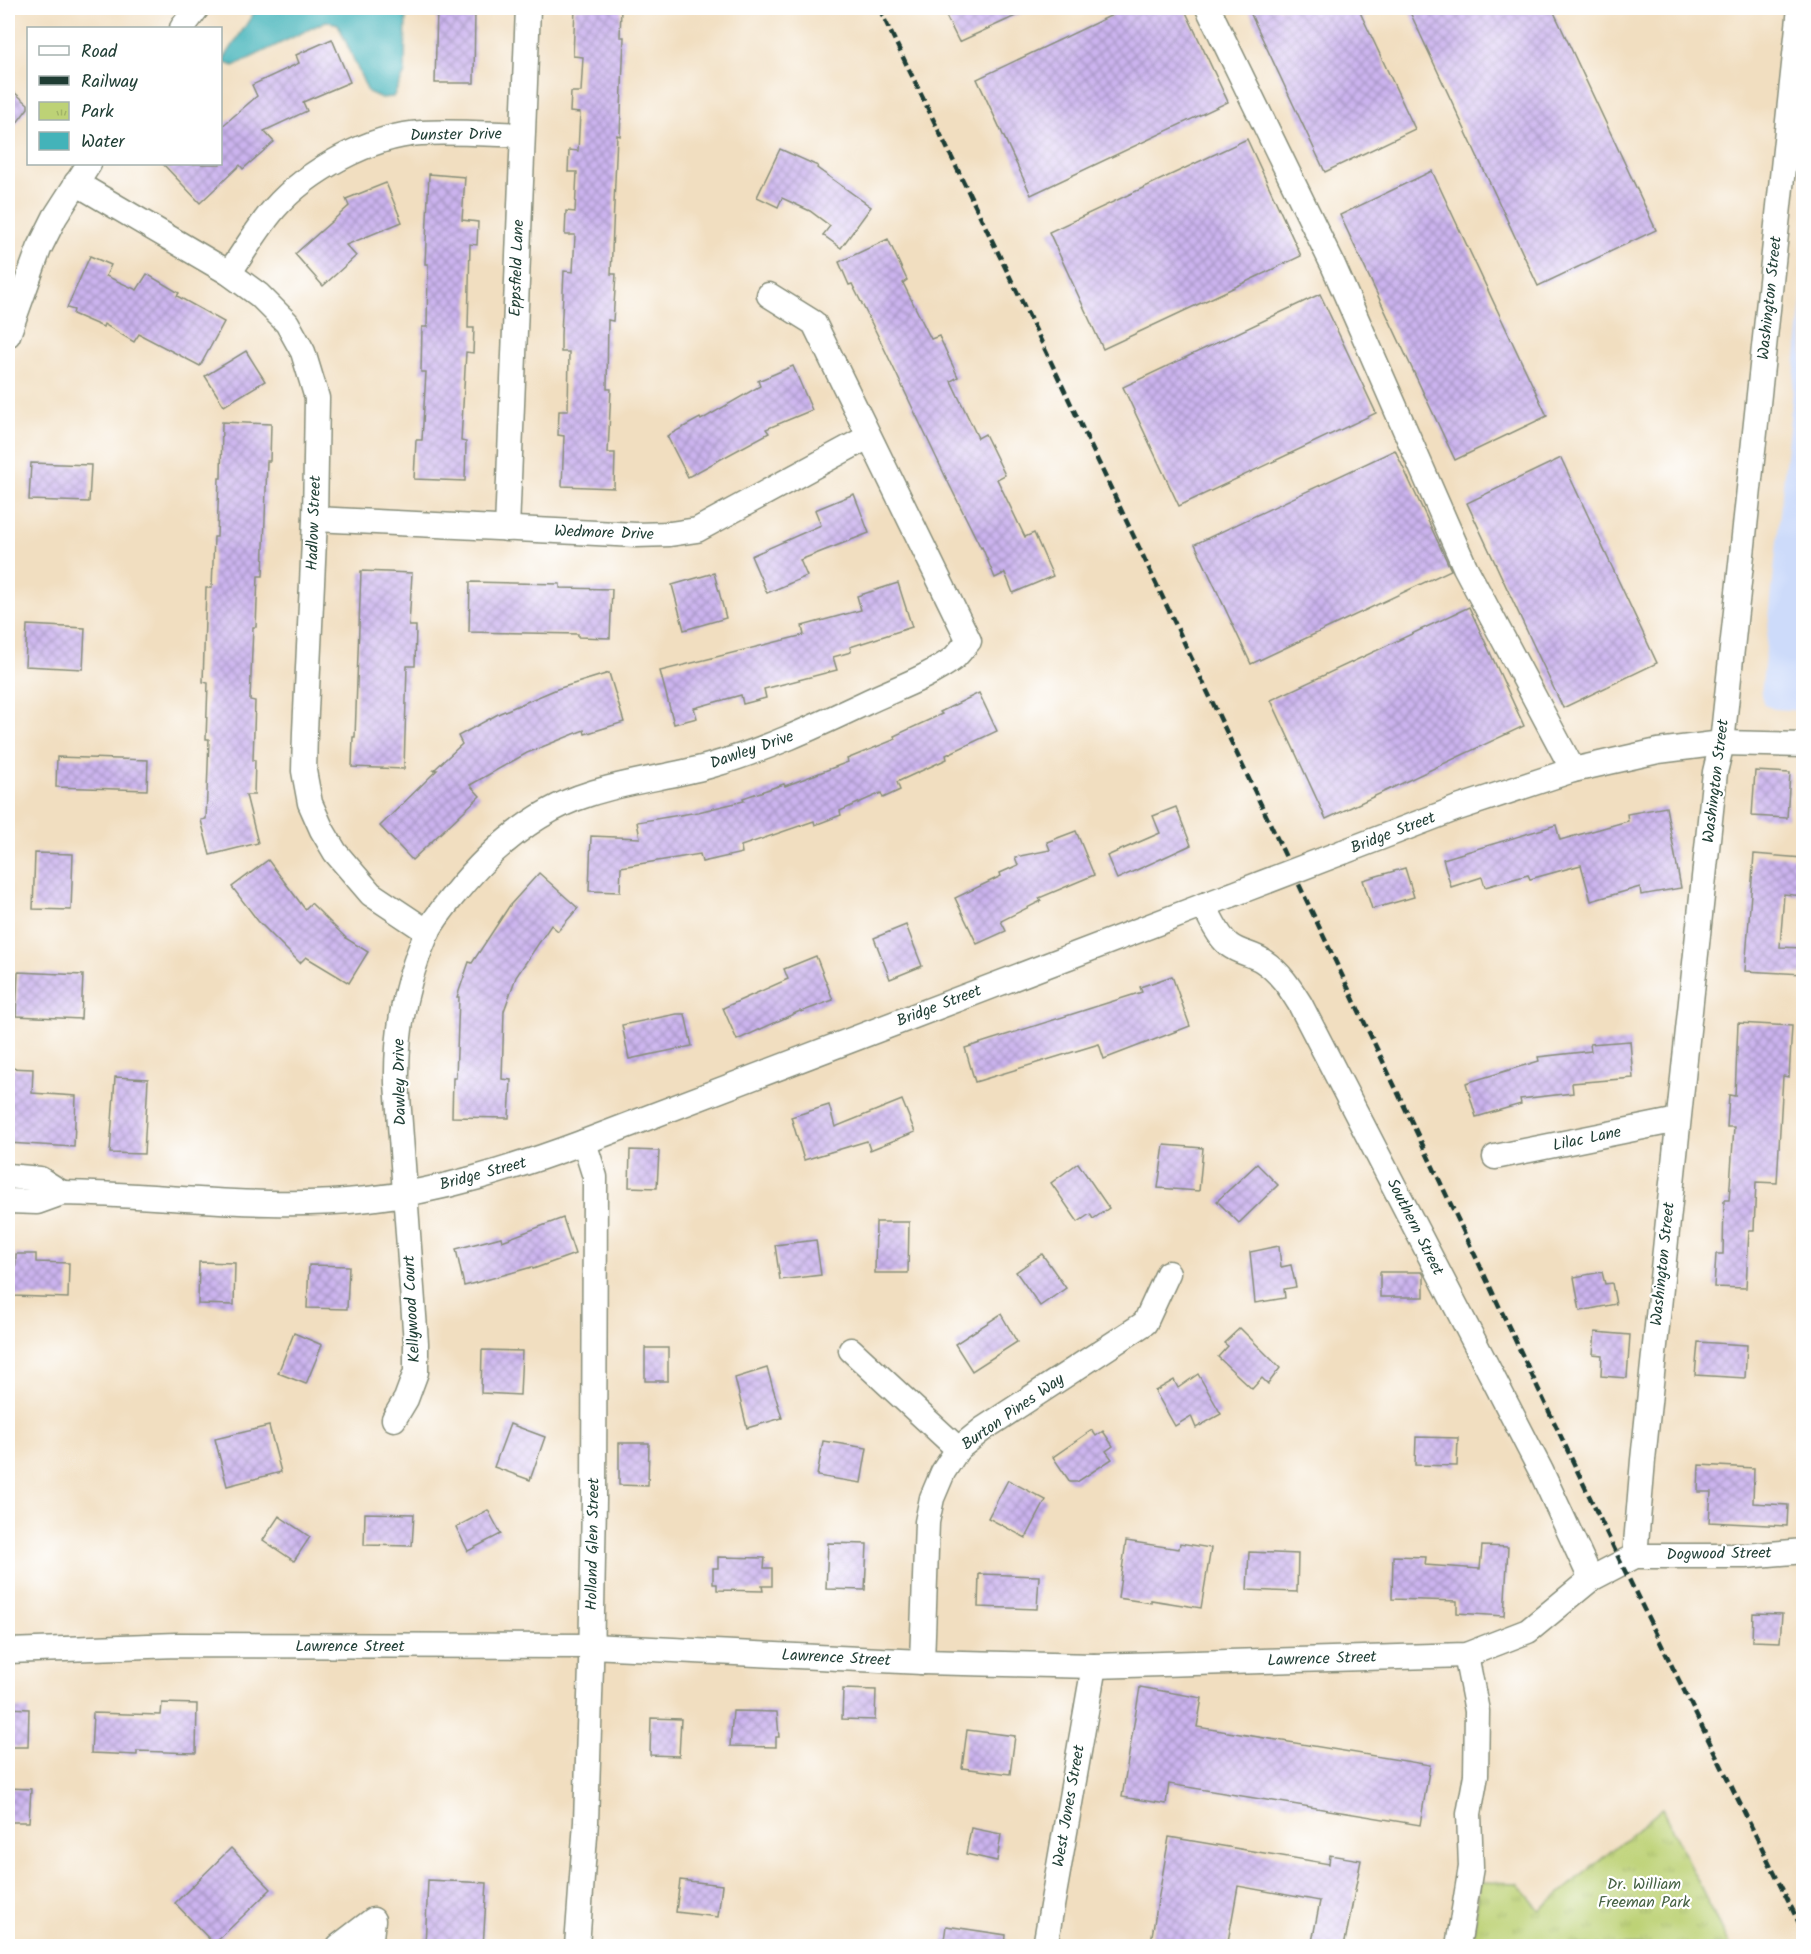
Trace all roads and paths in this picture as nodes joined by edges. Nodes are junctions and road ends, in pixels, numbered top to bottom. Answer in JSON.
{"nodes":[{"id":1,"x":197,"y":8,"type":"edge"},
{"id":2,"x":528,"y":8,"type":"edge"},
{"id":3,"x":1208,"y":8,"type":"edge"},
{"id":4,"x":1800,"y":8,"type":"edge"},
{"id":5,"x":183,"y":27,"type":"edge"},
{"id":6,"x":522,"y":135,"type":"junction"},
{"id":7,"x":83,"y":173,"type":"edge"},
{"id":8,"x":229,"y":273,"type":"junction"},
{"id":9,"x":769,"y":295,"type":"dead end"},
{"id":10,"x":8,"y":335,"type":"edge"},
{"id":11,"x":868,"y":437,"type":"junction"},
{"id":12,"x":315,"y":519,"type":"junction"},
{"id":13,"x":507,"y":529,"type":"junction"},
{"id":14,"x":1722,"y":743,"type":"junction"},
{"id":15,"x":1803,"y":745,"type":"edge"},
{"id":16,"x":1573,"y":770,"type":"junction"},
{"id":17,"x":1204,"y":905,"type":"junction"},
{"id":18,"x":428,"y":932,"type":"junction"},
{"id":19,"x":1678,"y":1120,"type":"junction"},
{"id":20,"x":584,"y":1142,"type":"junction"},
{"id":21,"x":1495,"y":1157,"type":"dead end"},
{"id":22,"x":8,"y":1176,"type":"edge"},
{"id":23,"x":62,"y":1193,"type":"junction"},
{"id":24,"x":406,"y":1193,"type":"junction"},
{"id":25,"x":8,"y":1201,"type":"edge"},
{"id":26,"x":1168,"y":1273,"type":"dead end"},
{"id":27,"x":851,"y":1350,"type":"dead end"},
{"id":28,"x":394,"y":1419,"type":"dead end"},
{"id":29,"x":958,"y":1449,"type":"junction"},
{"id":30,"x":1803,"y":1551,"type":"edge"},
{"id":31,"x":1635,"y":1556,"type":"junction"},
{"id":32,"x":1591,"y":1579,"type":"junction"},
{"id":33,"x":591,"y":1646,"type":"junction"},
{"id":34,"x":8,"y":1651,"type":"edge"},
{"id":35,"x":1466,"y":1655,"type":"junction"},
{"id":36,"x":922,"y":1662,"type":"junction"},
{"id":37,"x":1094,"y":1666,"type":"junction"},
{"id":38,"x":339,"y":1947,"type":"edge"},
{"id":39,"x":369,"y":1947,"type":"edge"},
{"id":40,"x":577,"y":1947,"type":"edge"},
{"id":41,"x":1045,"y":1947,"type":"edge"},
{"id":42,"x":1458,"y":1947,"type":"edge"}],
"edges":[{"from":1,"to":5,"type":"street"},
{"from":2,"to":6,"type":"street","name":"Eppsfield Lane"},
{"from":3,"to":16,"type":"street"},
{"from":4,"to":14,"type":"street","name":"Washington Street"},
{"from":6,"to":8,"type":"street","name":"Dunster Drive"},
{"from":6,"to":13,"type":"street","name":"Eppsfield Lane"},
{"from":7,"to":8,"type":"street","name":"Hadlow Street"},
{"from":7,"to":10,"type":"street"},
{"from":8,"to":12,"type":"street","name":"Hadlow Street"},
{"from":9,"to":11,"type":"street","name":"Dawley Drive"},
{"from":11,"to":13,"type":"street","name":"Wedmore Drive"},
{"from":11,"to":18,"type":"street","name":"Dawley Drive"},
{"from":12,"to":13,"type":"street","name":"Wedmore Drive"},
{"from":12,"to":18,"type":"street","name":"Hadlow Street"},
{"from":14,"to":15,"type":"street","name":"Bridge Street"},
{"from":14,"to":16,"type":"street","name":"Bridge Street"},
{"from":14,"to":19,"type":"street","name":"Washington Street"},
{"from":16,"to":17,"type":"street","name":"Bridge Street","bridge":true},
{"from":17,"to":20,"type":"street","name":"Bridge Street"},
{"from":17,"to":32,"type":"street","name":"Southern Street"},
{"from":18,"to":24,"type":"street","name":"Dawley Drive"},
{"from":19,"to":21,"type":"street","name":"Lilac Lane"},
{"from":19,"to":31,"type":"street","name":"Washington Street"},
{"from":20,"to":24,"type":"street","name":"Bridge Street"},
{"from":20,"to":33,"type":"street","name":"Holland Glen Street"},
{"from":22,"to":23,"type":"street","name":"Bridge Street"},
{"from":23,"to":24,"type":"street","name":"Bridge Street"},
{"from":23,"to":25,"type":"street","name":"Bridge Street"},
{"from":24,"to":28,"type":"street","name":"Kellywood Court"},
{"from":26,"to":29,"type":"street","name":"Burton Pines Way"},
{"from":27,"to":29,"type":"street"},
{"from":29,"to":36,"type":"street","name":"Burton Pines Way"},
{"from":30,"to":31,"type":"street","name":"Dogwood Street"},
{"from":31,"to":32,"type":"street","name":"Lawrence Street"},
{"from":32,"to":35,"type":"street","name":"Lawrence Street"},
{"from":33,"to":34,"type":"street","name":"Lawrence Street"},
{"from":33,"to":36,"type":"street","name":"Lawrence Street"},
{"from":33,"to":40,"type":"street","name":"Holland Glen Street"},
{"from":35,"to":37,"type":"street","name":"Lawrence Street"},
{"from":35,"to":42,"type":"street"},
{"from":36,"to":37,"type":"street","name":"Lawrence Street"},
{"from":37,"to":41,"type":"street","name":"West Jones Street"},
{"from":38,"to":39,"type":"street"}]}
